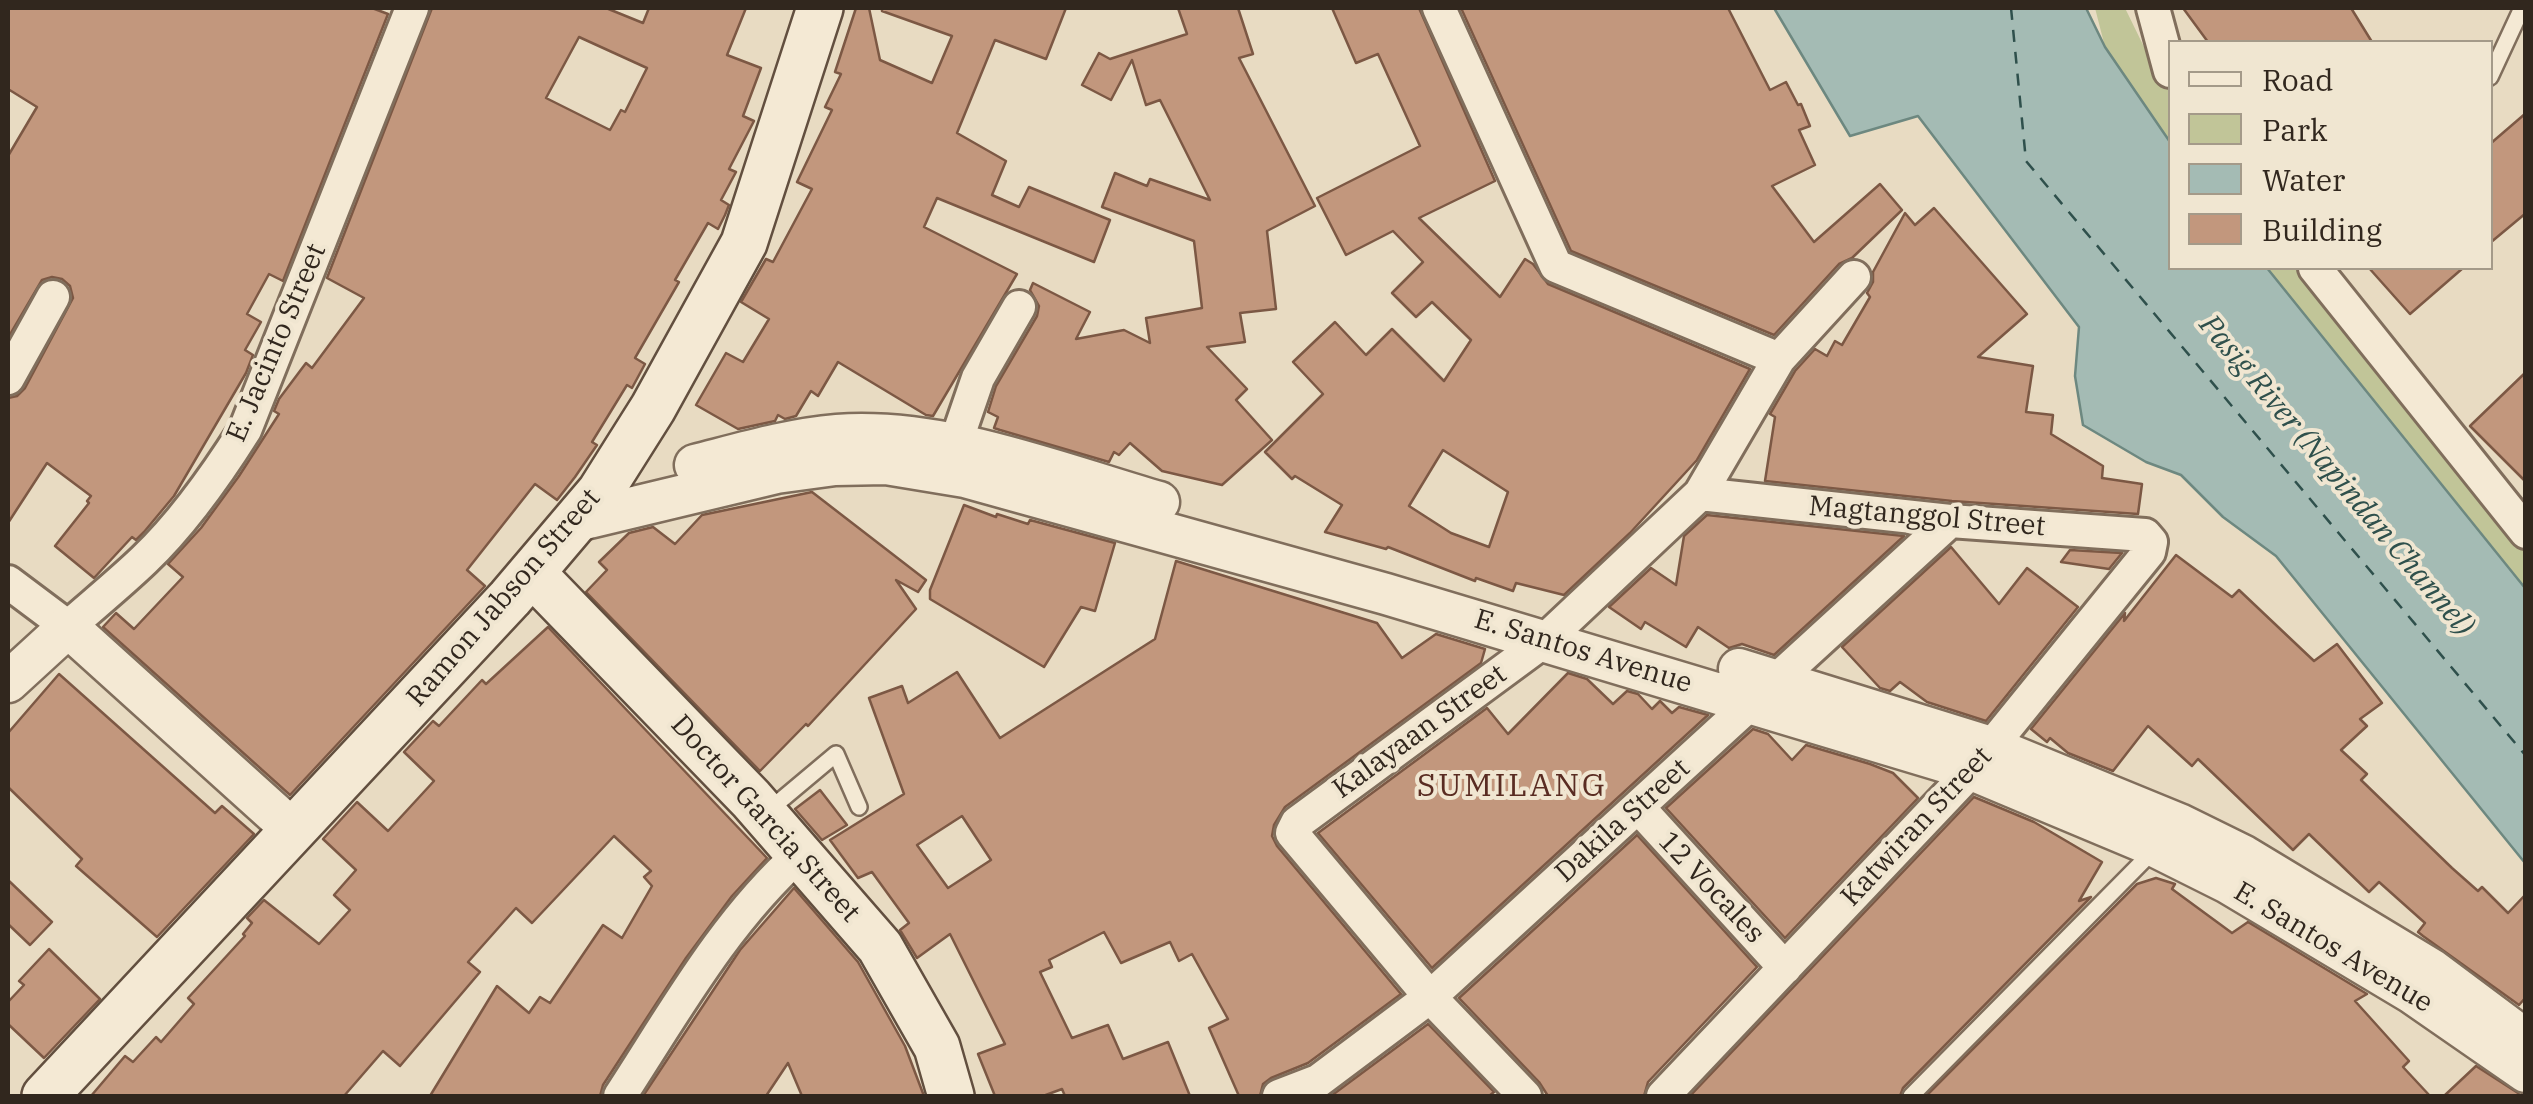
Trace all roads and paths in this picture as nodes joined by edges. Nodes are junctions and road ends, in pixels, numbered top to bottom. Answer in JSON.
{"nodes":[{"id":1,"x":412,"y":8,"type":"edge"},
{"id":2,"x":820,"y":8,"type":"edge"},
{"id":3,"x":1439,"y":8,"type":"edge"},
{"id":4,"x":2153,"y":8,"type":"edge"},
{"id":5,"x":2522,"y":8,"type":"edge"},
{"id":6,"x":2168,"y":64,"type":"edge"},
{"id":7,"x":2493,"y":71,"type":"edge"},
{"id":8,"x":2317,"y":270,"type":"edge"},
{"id":9,"x":1854,"y":277,"type":"dead end"},
{"id":10,"x":53,"y":297,"type":"dead end"},
{"id":11,"x":1019,"y":307,"type":"dead end"},
{"id":12,"x":1779,"y":359,"type":"junction"},
{"id":13,"x":8,"y":378,"type":"edge"},
{"id":14,"x":956,"y":445,"type":"junction"},
{"id":15,"x":1700,"y":494,"type":"junction"},
{"id":16,"x":588,"y":506,"type":"junction"},
{"id":17,"x":1950,"y":522,"type":"junction"},
{"id":18,"x":2526,"y":532,"type":"edge"},
{"id":19,"x":2151,"y":542,"type":"joint"},
{"id":20,"x":532,"y":573,"type":"junction"},
{"id":21,"x":8,"y":582,"type":"edge"},
{"id":22,"x":68,"y":627,"type":"junction"},
{"id":23,"x":1557,"y":630,"type":"junction"},
{"id":24,"x":8,"y":682,"type":"edge"},
{"id":25,"x":1764,"y":692,"type":"junction"},
{"id":26,"x":1982,"y":758,"type":"junction"},
{"id":27,"x":859,"y":808,"type":"dead end"},
{"id":28,"x":1638,"y":808,"type":"junction"},
{"id":29,"x":765,"y":814,"type":"junction"},
{"id":30,"x":293,"y":830,"type":"junction"},
{"id":31,"x":2168,"y":836,"type":"junction"},
{"id":32,"x":800,"y":854,"type":"junction"},
{"id":33,"x":1785,"y":968,"type":"junction"},
{"id":34,"x":1430,"y":997,"type":"junction"},
{"id":35,"x":2524,"y":1043,"type":"edge"},
{"id":36,"x":45,"y":1096,"type":"edge"},
{"id":37,"x":620,"y":1096,"type":"edge"},
{"id":38,"x":951,"y":1096,"type":"edge"},
{"id":39,"x":1279,"y":1096,"type":"edge"},
{"id":40,"x":1525,"y":1096,"type":"edge"},
{"id":41,"x":1663,"y":1096,"type":"edge"},
{"id":42,"x":1911,"y":1096,"type":"edge"}],
"edges":[{"from":1,"to":22,"type":"street","name":"E. Jacinto Street"},
{"from":2,"to":16,"type":"main road","name":"Ramon Jabson Street"},
{"from":3,"to":12,"type":"street"},
{"from":4,"to":6,"type":"street"},
{"from":5,"to":7,"type":"lane"},
{"from":8,"to":18,"type":"street"},
{"from":9,"to":12,"type":"street","name":"Kalayaan Street"},
{"from":10,"to":13,"type":"street"},
{"from":11,"to":14,"type":"street"},
{"from":12,"to":15,"type":"street","name":"Kalayaan Street"},
{"from":14,"to":16,"type":"street","name":"E. Santos Avenue"},
{"from":14,"to":23,"type":"street","name":"E. Santos Avenue"},
{"from":15,"to":17,"type":"street","name":"Magtanggol Street"},
{"from":15,"to":23,"type":"street","name":"Kalayaan Street"},
{"from":16,"to":20,"type":"main road","name":"Ramon Jabson Street"},
{"from":16,"to":23,"type":"street","name":"E. Santos Avenue"},
{"from":17,"to":19,"type":"street","name":"Magtanggol Street"},
{"from":17,"to":25,"type":"street","name":"Dakila Street"},
{"from":19,"to":26,"type":"street","name":"Katwiran Street"},
{"from":20,"to":29,"type":"main road","name":"Doctor Garcia Street"},
{"from":20,"to":30,"type":"main road","name":"Ramon Jabson Street"},
{"from":21,"to":22,"type":"street"},
{"from":22,"to":24,"type":"street"},
{"from":22,"to":30,"type":"street"},
{"from":23,"to":25,"type":"street","name":"E. Santos Avenue"},
{"from":23,"to":34,"type":"street","name":"Kalayaan Street"},
{"from":25,"to":26,"type":"street","name":"E. Santos Avenue"},
{"from":25,"to":28,"type":"street","name":"Dakila Street"},
{"from":26,"to":31,"type":"street","name":"E. Santos Avenue"},
{"from":26,"to":33,"type":"street","name":"Katwiran Street"},
{"from":27,"to":29,"type":"lane"},
{"from":28,"to":33,"type":"street","name":"12 Vocales"},
{"from":28,"to":34,"type":"street","name":"Dakila Street"},
{"from":29,"to":32,"type":"main road","name":"Doctor Garcia Street"},
{"from":30,"to":36,"type":"main road","name":"Ramon Jabson Street"},
{"from":31,"to":35,"type":"street","name":"E. Santos Avenue"},
{"from":31,"to":42,"type":"lane"},
{"from":32,"to":37,"type":"street"},
{"from":32,"to":38,"type":"main road","name":"Doctor Garcia Street"},
{"from":33,"to":41,"type":"street","name":"Katwiran Street"},
{"from":34,"to":39,"type":"street","name":"Dakila Street"},
{"from":34,"to":40,"type":"street","name":"Kalayaan Street"}]}
